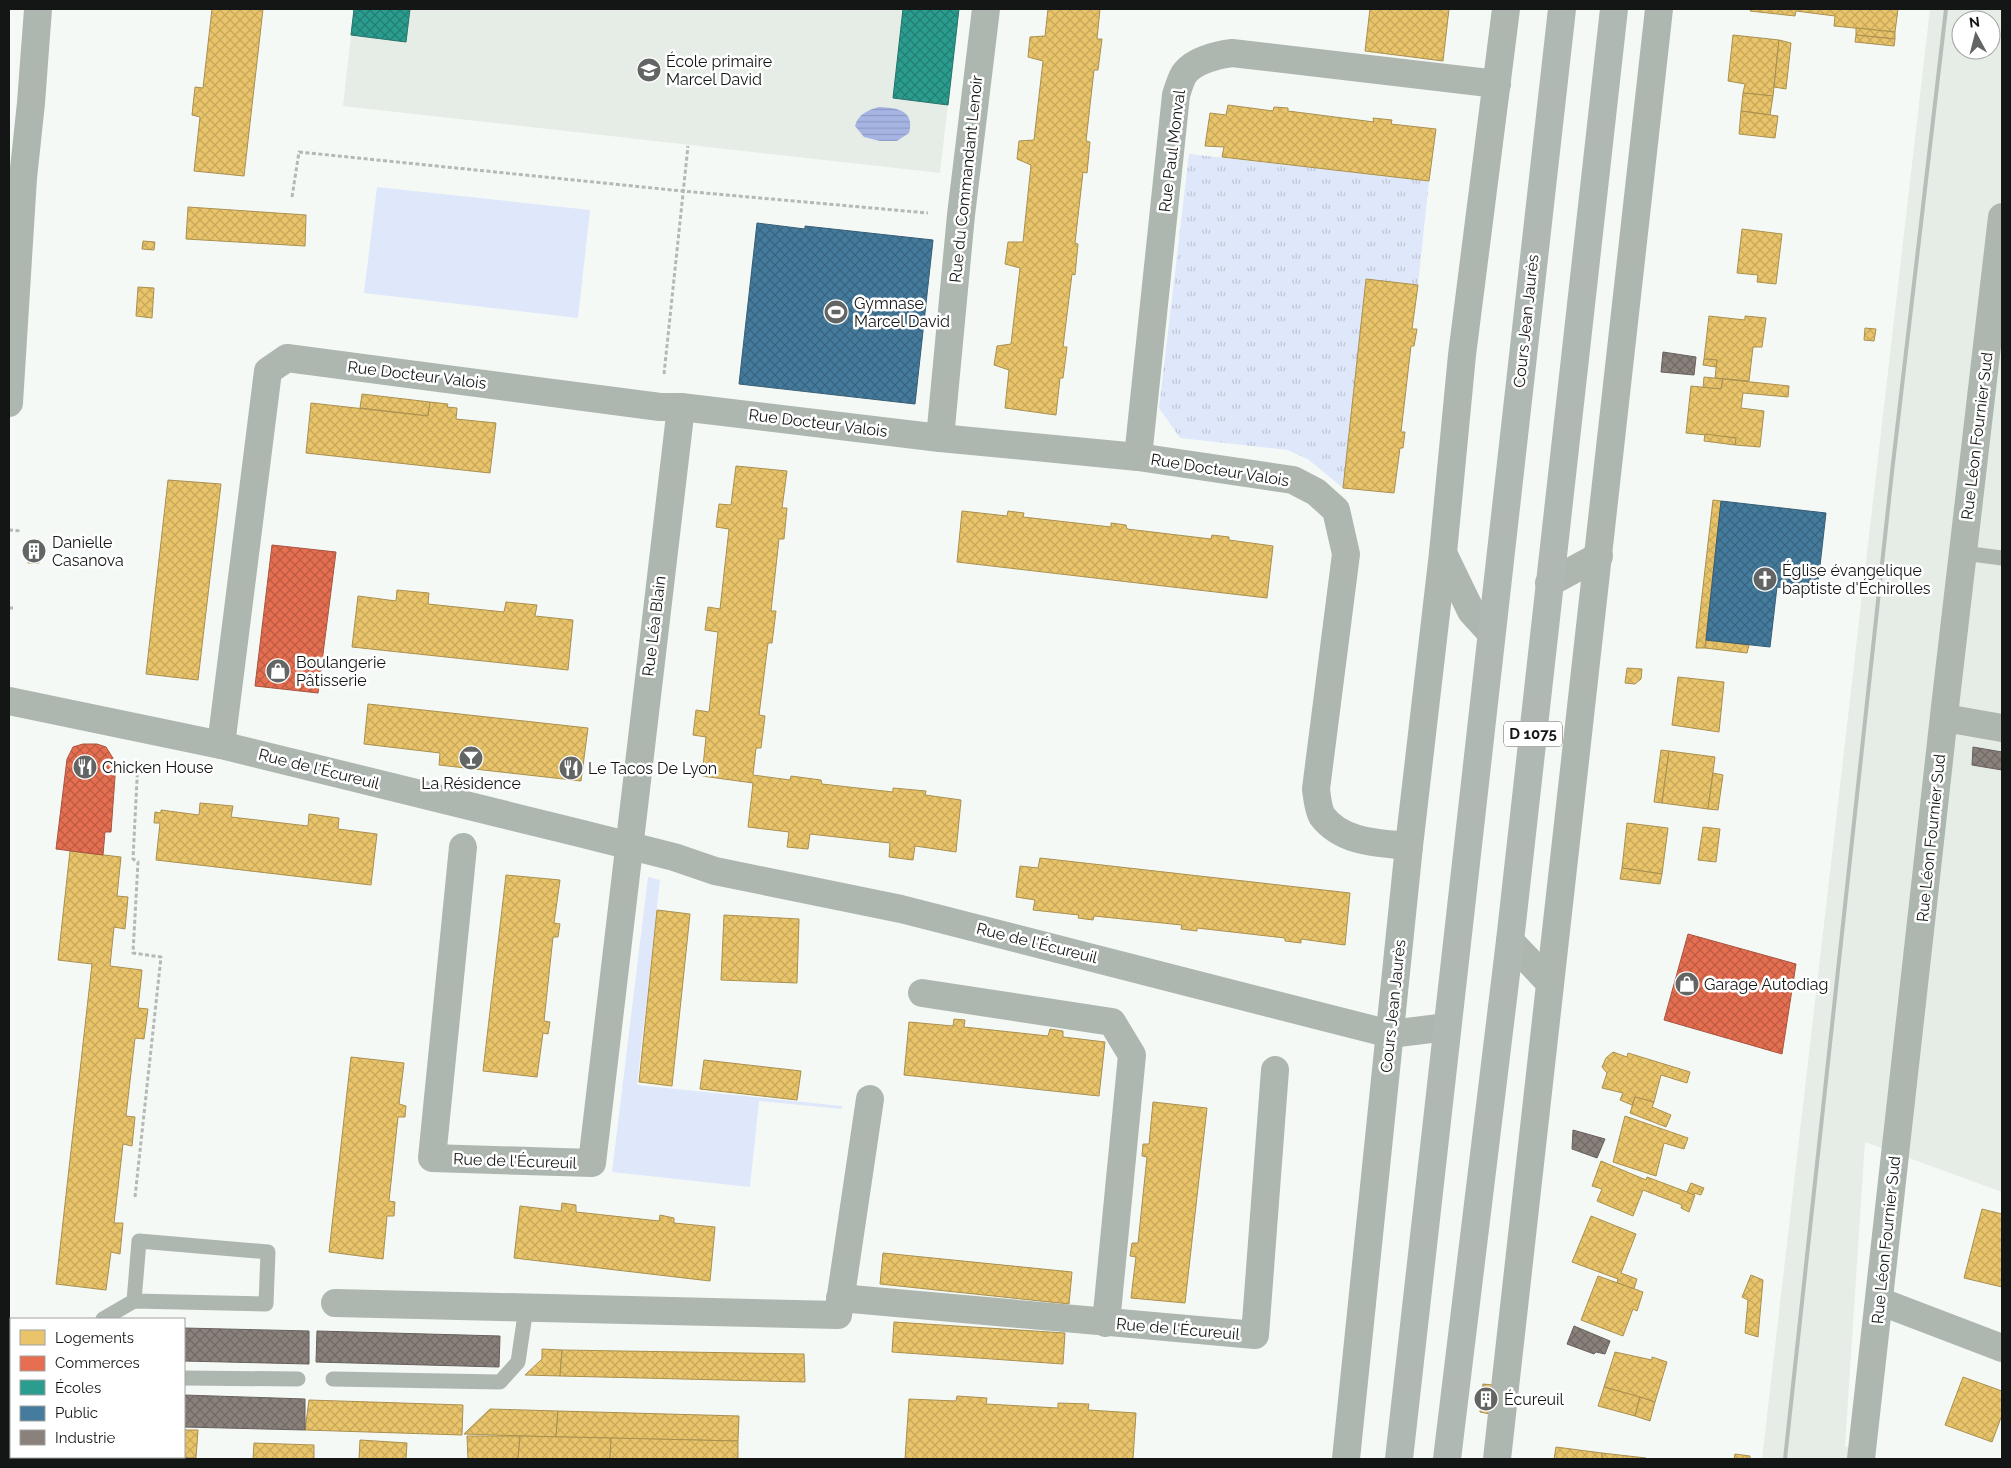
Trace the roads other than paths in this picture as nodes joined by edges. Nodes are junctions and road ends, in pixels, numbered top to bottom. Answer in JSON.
{"nodes":[{"id":1,"x":38,"y":9,"type":"edge"},
{"id":2,"x":986,"y":9,"type":"edge"},
{"id":3,"x":1506,"y":9,"type":"edge"},
{"id":4,"x":1562,"y":9,"type":"edge"},
{"id":5,"x":1614,"y":9,"type":"edge"},
{"id":6,"x":1659,"y":9,"type":"edge"},
{"id":7,"x":1497,"y":84,"type":"junction"},
{"id":8,"x":2002,"y":217,"type":"edge"},
{"id":9,"x":9,"y":403,"type":"edge"},
{"id":10,"x":670,"y":407,"type":"junction"},
{"id":11,"x":940,"y":438,"type":"junction"},
{"id":12,"x":1138,"y":457,"type":"junction"},
{"id":13,"x":1442,"y":553,"type":"junction"},
{"id":14,"x":1963,"y":553,"type":"junction"},
{"id":15,"x":1599,"y":556,"type":"junction"},
{"id":16,"x":2002,"y":558,"type":"edge"},
{"id":17,"x":1549,"y":583,"type":"junction"},
{"id":18,"x":1491,"y":633,"type":"junction"},
{"id":19,"x":9,"y":701,"type":"edge"},
{"id":20,"x":1945,"y":718,"type":"junction"},
{"id":21,"x":2002,"y":728,"type":"edge"},
{"id":22,"x":221,"y":745,"type":"junction"},
{"id":23,"x":628,"y":846,"type":"junction"},
{"id":24,"x":1409,"y":846,"type":"junction"},
{"id":25,"x":463,"y":847,"type":"dead end"},
{"id":26,"x":1510,"y":941,"type":"junction"},
{"id":27,"x":1550,"y":983,"type":"junction"},
{"id":28,"x":922,"y":993,"type":"dead end"},
{"id":29,"x":1447,"y":1027,"type":"junction"},
{"id":30,"x":1390,"y":1034,"type":"junction"},
{"id":31,"x":1275,"y":1070,"type":"dead end"},
{"id":32,"x":870,"y":1099,"type":"dead end"},
{"id":33,"x":840,"y":1298,"type":"junction"},
{"id":34,"x":134,"y":1301,"type":"junction"},
{"id":35,"x":1879,"y":1301,"type":"junction"},
{"id":36,"x":335,"y":1303,"type":"dead end"},
{"id":37,"x":526,"y":1308,"type":"junction"},
{"id":38,"x":105,"y":1318,"type":"edge"},
{"id":39,"x":1106,"y":1323,"type":"junction"},
{"id":40,"x":2002,"y":1348,"type":"edge"},
{"id":41,"x":185,"y":1378,"type":"edge"},
{"id":42,"x":298,"y":1379,"type":"dead end"},
{"id":43,"x":333,"y":1379,"type":"dead end"},
{"id":44,"x":1346,"y":1459,"type":"edge"},
{"id":45,"x":1399,"y":1459,"type":"edge"},
{"id":46,"x":1446,"y":1459,"type":"edge"},
{"id":47,"x":1497,"y":1459,"type":"edge"},
{"id":48,"x":1861,"y":1459,"type":"edge"}],
"edges":[{"from":1,"to":9,"type":"street"},
{"from":2,"to":11,"type":"street","name":"Rue du Commandant Lenoir"},
{"from":3,"to":7,"type":"street","name":"Cours Jean Jaurès"},
{"from":4,"to":18,"type":"main road","name":"Cours Jean Jaurès","number":"D 1075"},
{"from":5,"to":17,"type":"main road","number":"D 1075"},
{"from":6,"to":15,"type":"street"},
{"from":7,"to":12,"type":"street","name":"Rue Paul Monval"},
{"from":7,"to":13,"type":"street","name":"Cours Jean Jaurès"},
{"from":8,"to":14,"type":"street","name":"Rue Léon Fournier Sud"},
{"from":10,"to":11,"type":"street","name":"Rue Docteur Valois"},
{"from":10,"to":22,"type":"street","name":"Rue Docteur Valois"},
{"from":10,"to":23,"type":"street","name":"Rue Léa Blain"},
{"from":11,"to":12,"type":"street","name":"Rue Docteur Valois"},
{"from":12,"to":24,"type":"street","name":"Rue Docteur Valois"},
{"from":13,"to":18,"type":"street"},
{"from":13,"to":24,"type":"street","name":"Cours Jean Jaurès"},
{"from":14,"to":16,"type":"lane"},
{"from":14,"to":20,"type":"street","name":"Rue Léon Fournier Sud"},
{"from":15,"to":17,"type":"street"},
{"from":15,"to":27,"type":"street"},
{"from":17,"to":26,"type":"main road","number":"D 1075"},
{"from":18,"to":29,"type":"main road","name":"Cours Jean Jaurès","number":"D 1075"},
{"from":19,"to":22,"type":"street","name":"Rue de l'Écureuil"},
{"from":20,"to":21,"type":"street"},
{"from":20,"to":35,"type":"street","name":"Rue Léon Fournier Sud"},
{"from":22,"to":23,"type":"street","name":"Rue de l'Écureuil"},
{"from":23,"to":25,"type":"street","name":"Rue de l'Écureuil"},
{"from":23,"to":30,"type":"street","name":"Rue de l'Écureuil"},
{"from":24,"to":30,"type":"street","name":"Cours Jean Jaurès"},
{"from":26,"to":27,"type":"street"},
{"from":26,"to":46,"type":"main road","number":"D 1075"},
{"from":27,"to":47,"type":"street"},
{"from":28,"to":39,"type":"street","name":"Rue de l'Écureuil"},
{"from":29,"to":30,"type":"street","name":"Rue de l'Écureuil"},
{"from":29,"to":45,"type":"main road","name":"Cours Jean Jaurès","number":"D 1075"},
{"from":30,"to":44,"type":"street","name":"Cours Jean Jaurès"},
{"from":31,"to":39,"type":"street","name":"Rue de l'Écureuil"},
{"from":32,"to":33,"type":"street"},
{"from":33,"to":37,"type":"street"},
{"from":33,"to":39,"type":"street","name":"Rue de l'Écureuil"},
{"from":34,"to":34,"type":"lane"},
{"from":34,"to":38,"type":"lane"},
{"from":35,"to":40,"type":"street"},
{"from":35,"to":48,"type":"street","name":"Rue Léon Fournier Sud"},
{"from":36,"to":37,"type":"street"},
{"from":37,"to":43,"type":"lane"},
{"from":41,"to":42,"type":"lane"}]}
